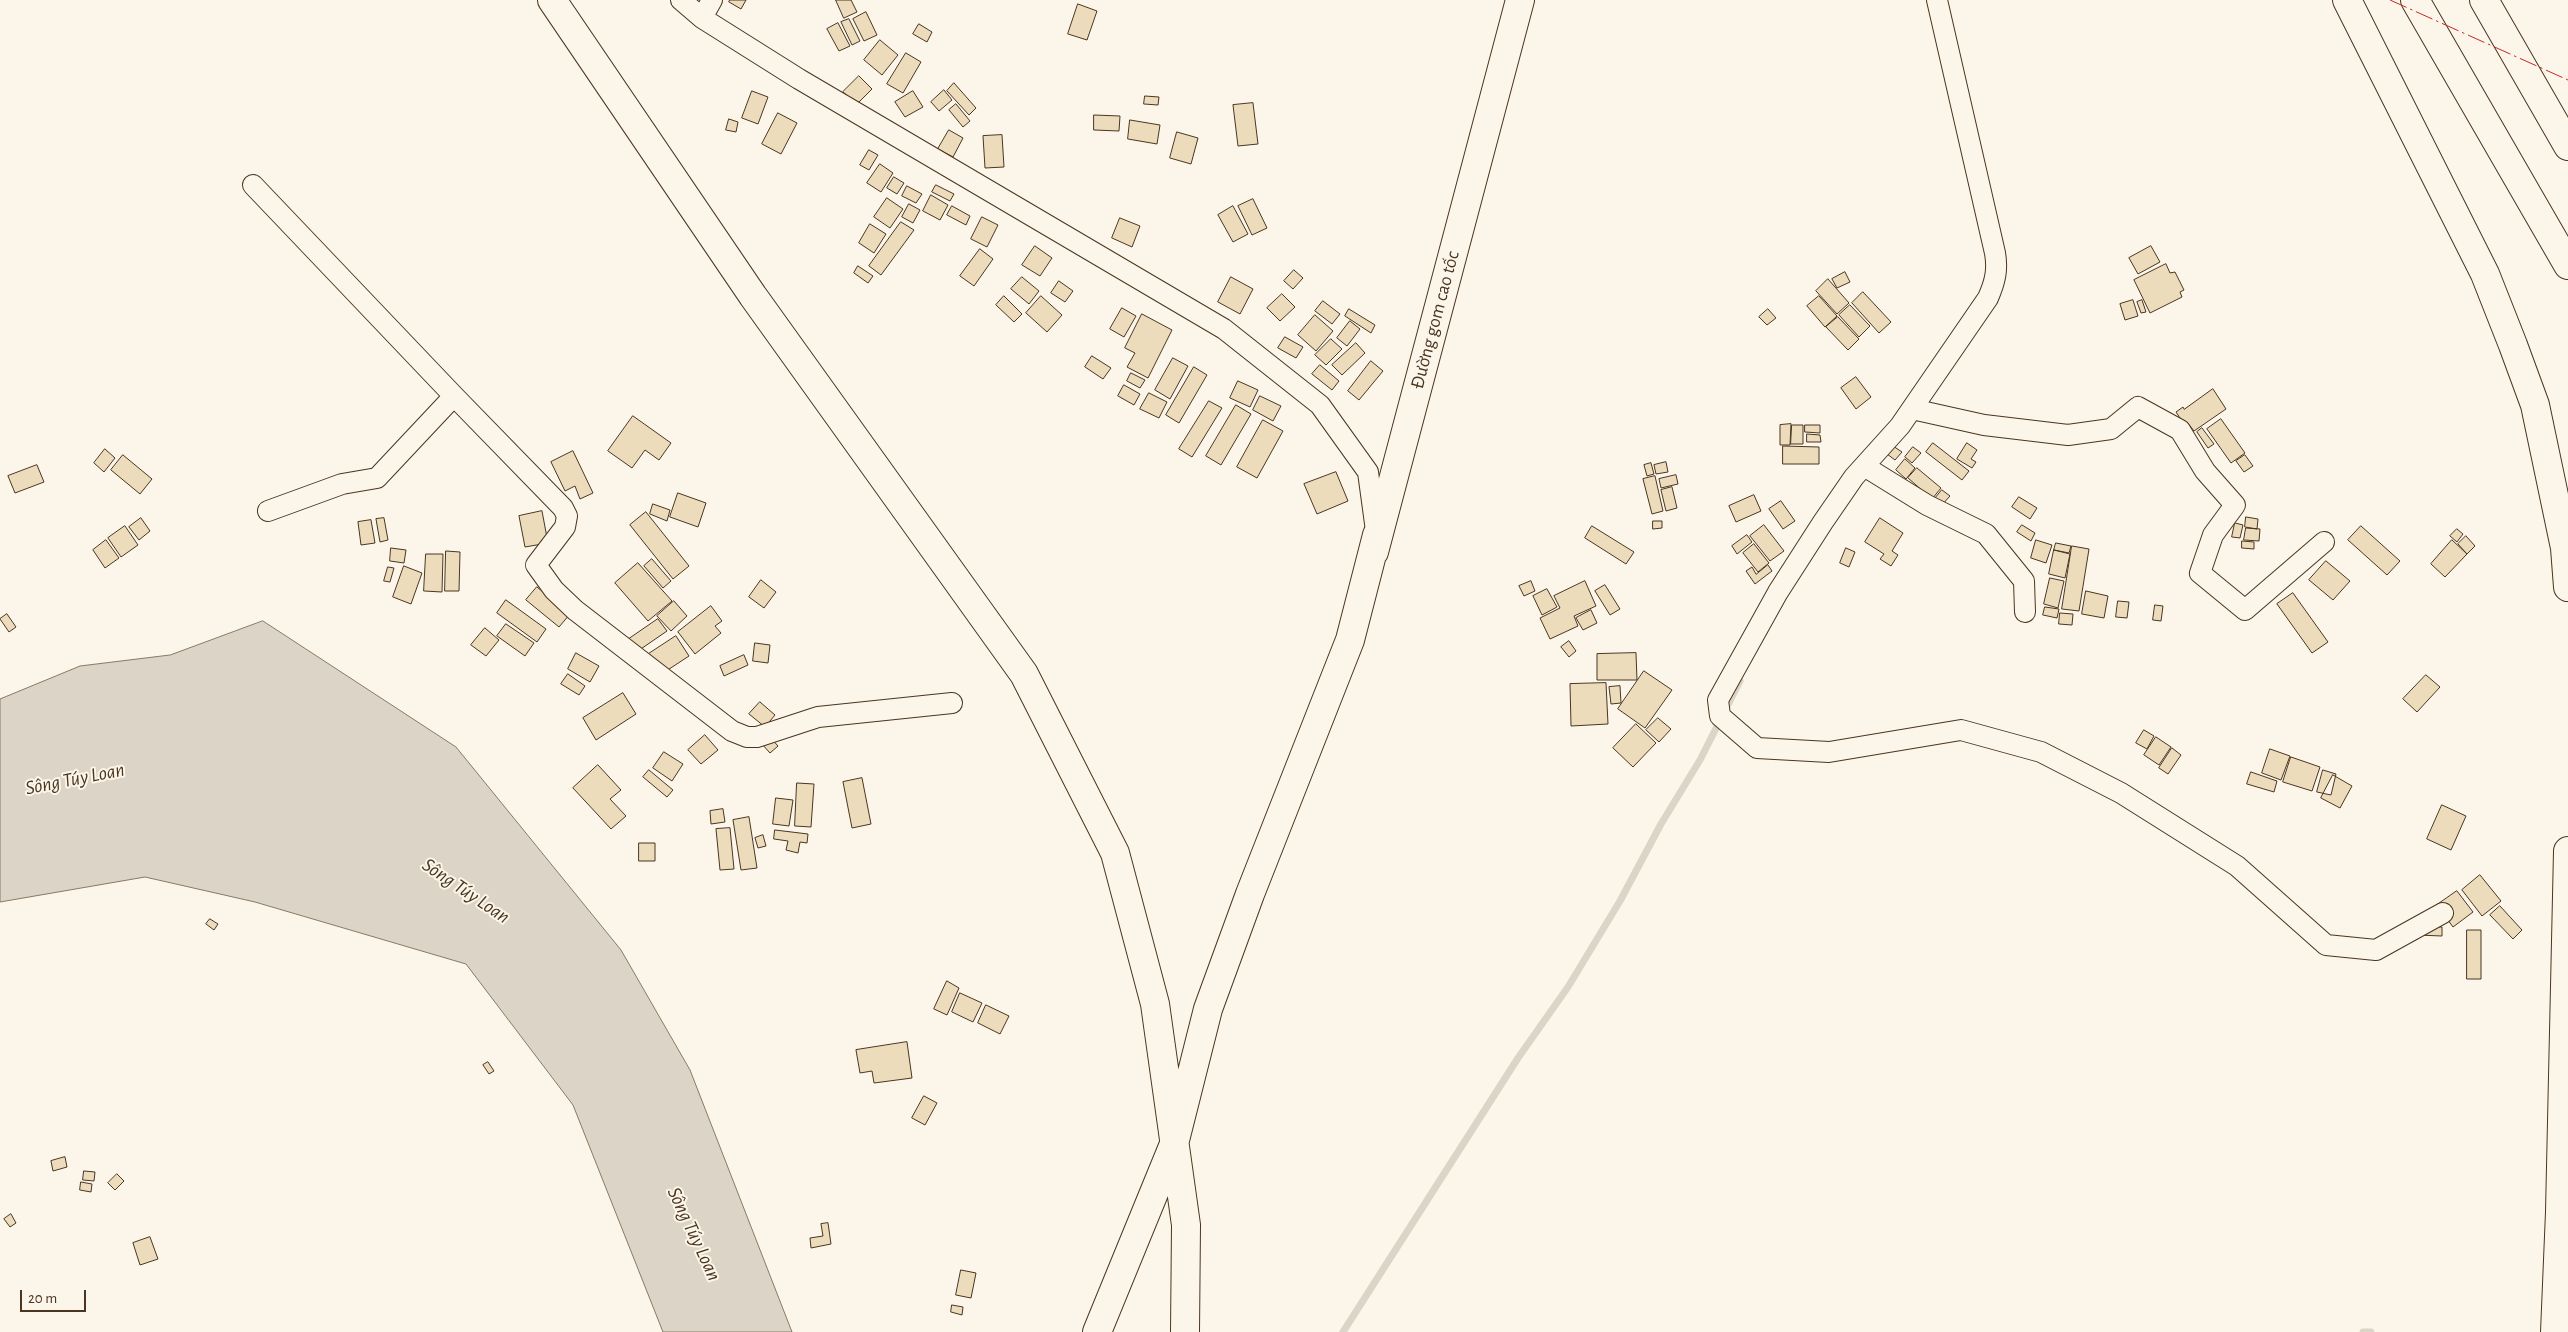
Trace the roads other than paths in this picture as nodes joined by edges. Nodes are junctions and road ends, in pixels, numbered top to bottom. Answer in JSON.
{"nodes":[{"id":1,"x":552,"y":0,"type":"edge"},
{"id":2,"x":681,"y":0,"type":"edge"},
{"id":3,"x":712,"y":0,"type":"edge"},
{"id":4,"x":1520,"y":0,"type":"edge"},
{"id":5,"x":1937,"y":0,"type":"edge"},
{"id":6,"x":2347,"y":0,"type":"edge"},
{"id":7,"x":2415,"y":0,"type":"edge"},
{"id":8,"x":2484,"y":0,"type":"edge"},
{"id":9,"x":702,"y":18,"type":"junction"},
{"id":10,"x":2568,"y":146,"type":"edge"},
{"id":11,"x":254,"y":185,"type":"dead end"},
{"id":12,"x":2568,"y":264,"type":"edge"},
{"id":13,"x":454,"y":396,"type":"junction"},
{"id":14,"x":1912,"y":409,"type":"junction"},
{"id":15,"x":1864,"y":466,"type":"junction"},
{"id":16,"x":268,"y":512,"type":"dead end"},
{"id":17,"x":1377,"y":535,"type":"joint"},
{"id":18,"x":2324,"y":542,"type":"dead end"},
{"id":19,"x":2568,"y":587,"type":"edge"},
{"id":20,"x":2025,"y":612,"type":"dead end"},
{"id":21,"x":1350,"y":640,"type":"junction"},
{"id":22,"x":952,"y":703,"type":"dead end"},
{"id":23,"x":2568,"y":851,"type":"edge"},
{"id":24,"x":2443,"y":913,"type":"dead end"},
{"id":25,"x":1174,"y":1144,"type":"junction"},
{"id":26,"x":1097,"y":1332,"type":"edge"},
{"id":27,"x":1185,"y":1332,"type":"edge"},
{"id":28,"x":2555,"y":1332,"type":"edge"}],
"edges":[{"from":1,"to":25,"type":"main road"},
{"from":2,"to":9,"type":"street"},
{"from":3,"to":9,"type":"street"},
{"from":4,"to":21,"type":"main road","name":"Đường gom cao tốc"},
{"from":5,"to":14,"type":"street"},
{"from":6,"to":19,"type":"main road"},
{"from":7,"to":12,"type":"main road"},
{"from":8,"to":10,"type":"main road"},
{"from":9,"to":17,"type":"street"},
{"from":11,"to":13,"type":"street"},
{"from":13,"to":16,"type":"street"},
{"from":13,"to":22,"type":"street"},
{"from":14,"to":15,"type":"street"},
{"from":14,"to":18,"type":"street"},
{"from":15,"to":20,"type":"street"},
{"from":15,"to":24,"type":"street"},
{"from":17,"to":21,"type":"main road"},
{"from":21,"to":25,"type":"main road"},
{"from":23,"to":28,"type":"main road"},
{"from":25,"to":26,"type":"main road"},
{"from":25,"to":27,"type":"main road"}]}
